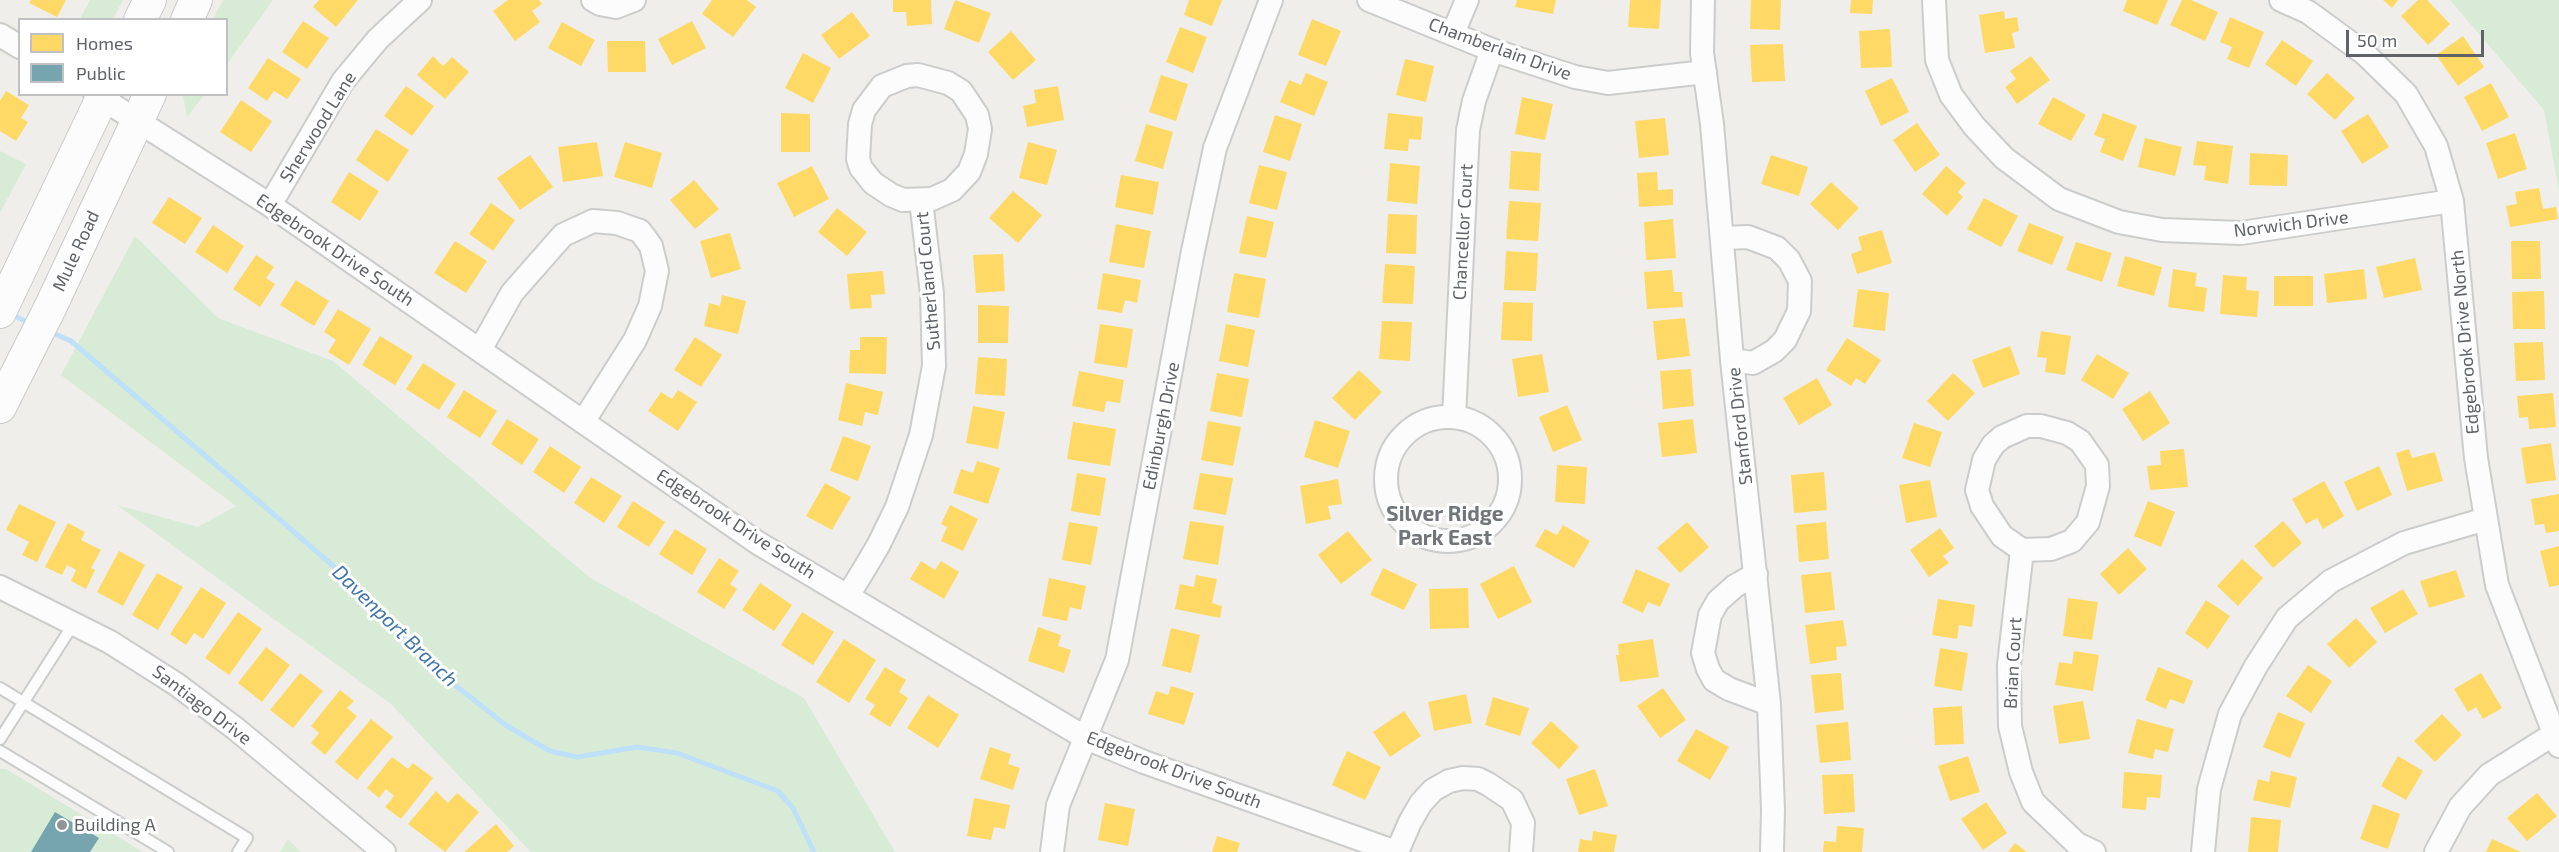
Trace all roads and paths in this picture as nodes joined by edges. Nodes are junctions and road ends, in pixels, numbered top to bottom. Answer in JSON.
{"nodes":[{"id":1,"x":150,"y":0,"type":"edge"},
{"id":2,"x":196,"y":0,"type":"edge"},
{"id":3,"x":420,"y":0,"type":"edge"},
{"id":4,"x":593,"y":0,"type":"edge"},
{"id":5,"x":634,"y":0,"type":"edge"},
{"id":6,"x":1271,"y":0,"type":"edge"},
{"id":7,"x":1370,"y":0,"type":"edge"},
{"id":8,"x":1467,"y":0,"type":"edge"},
{"id":9,"x":1702,"y":0,"type":"edge"},
{"id":10,"x":1934,"y":0,"type":"edge"},
{"id":11,"x":2281,"y":0,"type":"edge"},
{"id":12,"x":141,"y":18,"type":"edge"},
{"id":13,"x":188,"y":18,"type":"edge"},
{"id":14,"x":1453,"y":33,"type":"junction"},
{"id":15,"x":0,"y":34,"type":"edge"},
{"id":16,"x":18,"y":46,"type":"edge"},
{"id":17,"x":1492,"y":50,"type":"junction"},
{"id":18,"x":1705,"y":72,"type":"junction"},
{"id":19,"x":118,"y":102,"type":"edge"},
{"id":20,"x":921,"y":200,"type":"junction"},
{"id":21,"x":2452,"y":201,"type":"junction"},
{"id":22,"x":270,"y":205,"type":"junction"},
{"id":23,"x":1722,"y":238,"type":"junction"},
{"id":24,"x":4,"y":304,"type":"edge"},
{"id":25,"x":480,"y":350,"type":"junction"},
{"id":26,"x":1732,"y":360,"type":"junction"},
{"id":27,"x":0,"y":407,"type":"edge"},
{"id":28,"x":1454,"y":417,"type":"junction"},
{"id":29,"x":583,"y":422,"type":"junction"},
{"id":30,"x":2486,"y":519,"type":"junction"},
{"id":31,"x":2022,"y":550,"type":"junction"},
{"id":32,"x":1756,"y":574,"type":"junction"},
{"id":33,"x":0,"y":587,"type":"edge"},
{"id":34,"x":848,"y":596,"type":"junction"},
{"id":35,"x":74,"y":623,"type":"junction"},
{"id":36,"x":0,"y":688,"type":"edge"},
{"id":37,"x":23,"y":702,"type":"junction"},
{"id":38,"x":1769,"y":704,"type":"junction"},
{"id":39,"x":1086,"y":738,"type":"junction"},
{"id":40,"x":0,"y":739,"type":"edge"},
{"id":41,"x":2557,"y":740,"type":"edge"},
{"id":42,"x":0,"y":751,"type":"edge"},
{"id":43,"x":168,"y":852,"type":"edge"},
{"id":44,"x":238,"y":852,"type":"edge"},
{"id":45,"x":384,"y":852,"type":"edge"},
{"id":46,"x":1052,"y":852,"type":"edge"},
{"id":47,"x":1397,"y":852,"type":"edge"},
{"id":48,"x":1521,"y":852,"type":"edge"},
{"id":49,"x":1772,"y":852,"type":"edge"},
{"id":50,"x":2094,"y":852,"type":"edge"},
{"id":51,"x":2203,"y":852,"type":"edge"},
{"id":52,"x":2436,"y":852,"type":"edge"}],
"edges":[{"from":1,"to":12,"type":"main road"},
{"from":2,"to":13,"type":"main road"},
{"from":3,"to":22,"type":"street","name":"Sherwood Lane"},
{"from":4,"to":5,"type":"street"},
{"from":6,"to":39,"type":"street","name":"Edinburgh Drive"},
{"from":7,"to":14,"type":"street","name":"Chamberlain Drive"},
{"from":8,"to":14,"type":"street"},
{"from":9,"to":18,"type":"street","name":"Stanford Drive"},
{"from":10,"to":21,"type":"street","name":"Norwich Drive"},
{"from":11,"to":21,"type":"street","name":"Edgebrook Drive North"},
{"from":14,"to":17,"type":"street","name":"Chamberlain Drive"},
{"from":15,"to":16,"type":"street"},
{"from":17,"to":18,"type":"street","name":"Chamberlain Drive"},
{"from":17,"to":28,"type":"street","name":"Chancellor Court"},
{"from":18,"to":23,"type":"street","name":"Stanford Drive"},
{"from":19,"to":22,"type":"street","name":"Edgebrook Drive South"},
{"from":19,"to":24,"type":"main road"},
{"from":19,"to":27,"type":"main road","name":"Mule Road"},
{"from":20,"to":20,"type":"street","name":"Sutherland Court"},
{"from":20,"to":34,"type":"street","name":"Sutherland Court"},
{"from":21,"to":30,"type":"street","name":"Edgebrook Drive North"},
{"from":22,"to":25,"type":"street","name":"Edgebrook Drive South"},
{"from":23,"to":26,"type":"street","name":"Stanford Drive"},
{"from":23,"to":26,"type":"street"},
{"from":25,"to":29,"type":"street","name":"Edgebrook Drive South"},
{"from":25,"to":29,"type":"street"},
{"from":26,"to":32,"type":"street","name":"Stanford Drive"},
{"from":28,"to":28,"type":"street"},
{"from":29,"to":34,"type":"street","name":"Edgebrook Drive South"},
{"from":30,"to":41,"type":"street","name":"Edgebrook Drive North"},
{"from":30,"to":51,"type":"street"},
{"from":31,"to":31,"type":"street"},
{"from":31,"to":50,"type":"street","name":"Brian Court"},
{"from":32,"to":38,"type":"street","name":"Stanford Drive"},
{"from":32,"to":38,"type":"street"},
{"from":33,"to":35,"type":"street","name":"Santiago Drive"},
{"from":34,"to":39,"type":"street","name":"Edgebrook Drive South"},
{"from":35,"to":37,"type":"lane"},
{"from":35,"to":45,"type":"street","name":"Santiago Drive"},
{"from":36,"to":37,"type":"lane"},
{"from":37,"to":40,"type":"lane"},
{"from":37,"to":44,"type":"lane"},
{"from":38,"to":49,"type":"street","name":"Stanford Drive"},
{"from":39,"to":46,"type":"street","name":"Edinburgh Drive"},
{"from":39,"to":47,"type":"street","name":"Edgebrook Drive South"},
{"from":41,"to":52,"type":"street"},
{"from":42,"to":43,"type":"lane"},
{"from":47,"to":48,"type":"street"}]}
